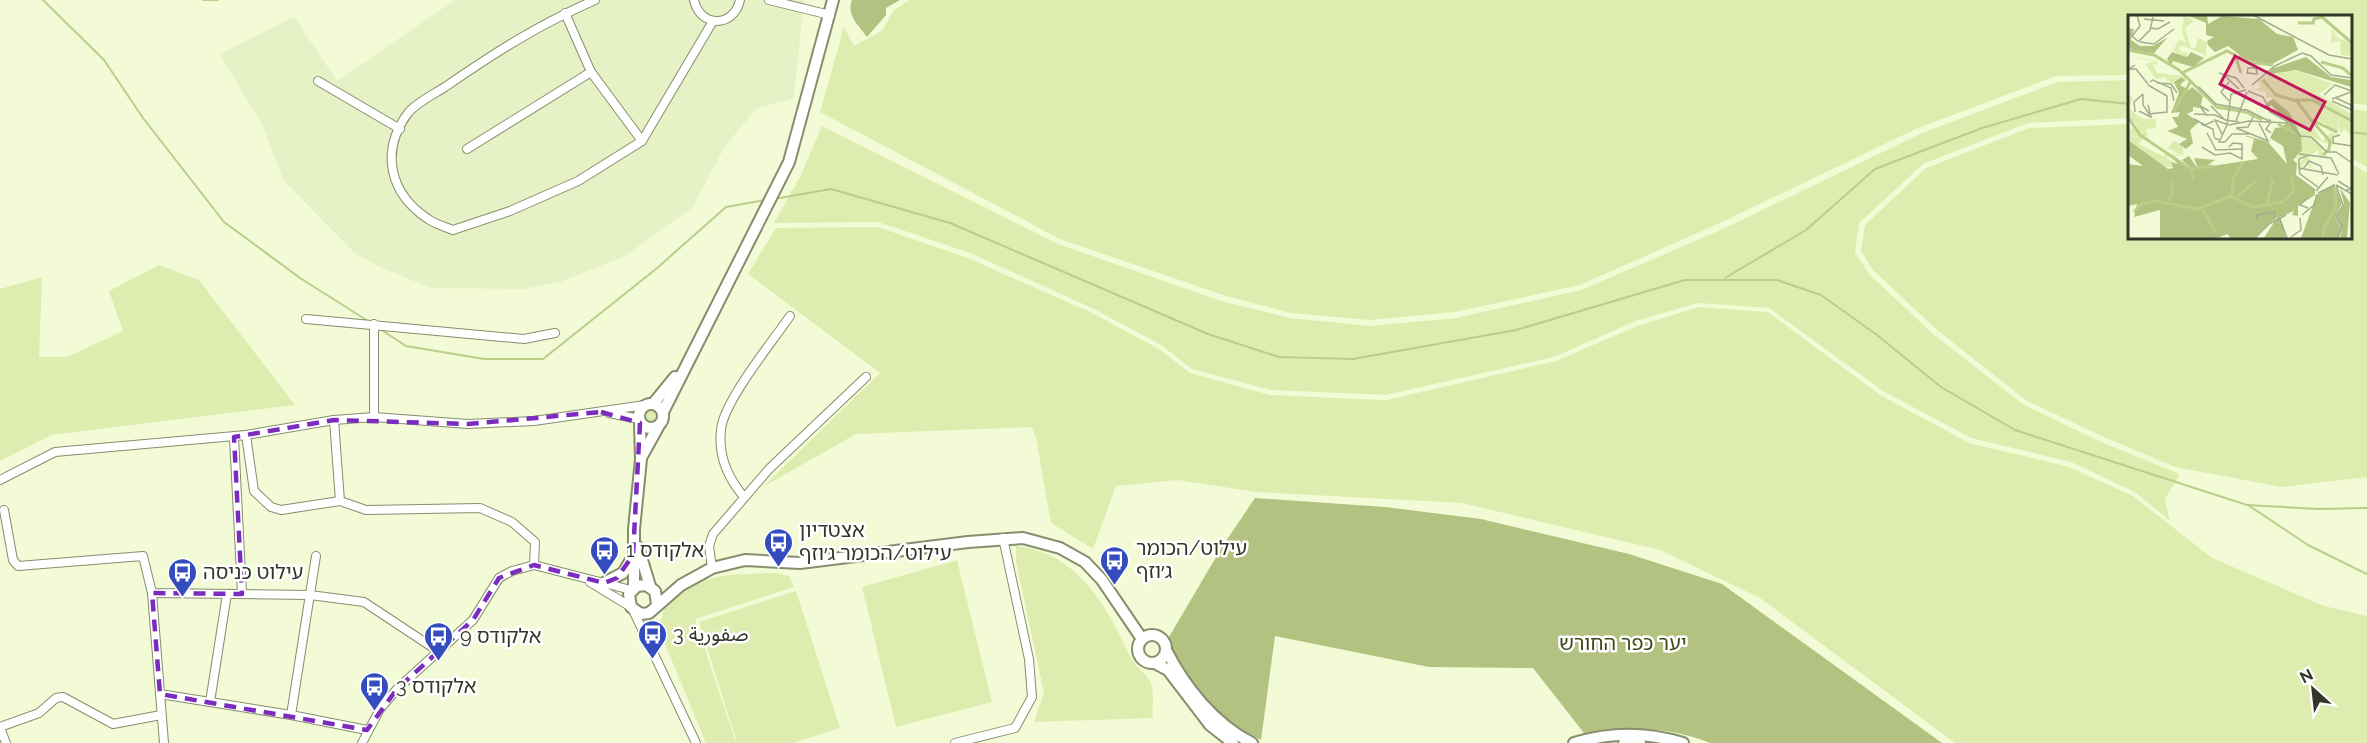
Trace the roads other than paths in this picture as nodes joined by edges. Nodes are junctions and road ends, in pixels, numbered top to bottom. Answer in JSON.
{"nodes":[{"id":1,"x":595,"y":0,"type":"edge"},
{"id":2,"x":694,"y":0,"type":"edge"},
{"id":3,"x":740,"y":0,"type":"edge"},
{"id":4,"x":769,"y":0,"type":"edge"},
{"id":5,"x":833,"y":0,"type":"edge"},
{"id":6,"x":582,"y":3,"type":"edge"},
{"id":7,"x":565,"y":13,"type":"junction"},
{"id":8,"x":830,"y":15,"type":"junction"},
{"id":9,"x":713,"y":21,"type":"junction"},
{"id":10,"x":591,"y":72,"type":"junction"},
{"id":11,"x":318,"y":81,"type":"dead end"},
{"id":12,"x":400,"y":129,"type":"junction"},
{"id":13,"x":642,"y":141,"type":"junction"},
{"id":14,"x":467,"y":149,"type":"dead end"},
{"id":15,"x":790,"y":316,"type":"dead end"},
{"id":16,"x":306,"y":319,"type":"dead end"},
{"id":17,"x":374,"y":324,"type":"junction"},
{"id":18,"x":555,"y":333,"type":"dead end"},
{"id":19,"x":688,"y":360,"type":"junction"},
{"id":20,"x":866,"y":377,"type":"dead end"},
{"id":21,"x":649,"y":405,"type":"junction"},
{"id":22,"x":601,"y":412,"type":"junction"},
{"id":23,"x":663,"y":412,"type":"junction"},
{"id":24,"x":374,"y":417,"type":"junction"},
{"id":25,"x":334,"y":420,"type":"junction"},
{"id":26,"x":639,"y":421,"type":"junction"},
{"id":27,"x":658,"y":427,"type":"junction"},
{"id":28,"x":246,"y":435,"type":"junction"},
{"id":29,"x":234,"y":437,"type":"junction"},
{"id":30,"x":641,"y":459,"type":"junction"},
{"id":31,"x":0,"y":480,"type":"edge"},
{"id":32,"x":744,"y":497,"type":"junction"},
{"id":33,"x":340,"y":501,"type":"junction"},
{"id":34,"x":4,"y":510,"type":"dead end"},
{"id":35,"x":634,"y":530,"type":"junction"},
{"id":36,"x":1004,"y":538,"type":"junction"},
{"id":37,"x":633,"y":555,"type":"junction"},
{"id":38,"x":316,"y":556,"type":"dead end"},
{"id":39,"x":534,"y":565,"type":"junction"},
{"id":40,"x":712,"y":568,"type":"junction"},
{"id":41,"x":584,"y":578,"type":"junction"},
{"id":42,"x":604,"y":583,"type":"junction"},
{"id":43,"x":681,"y":585,"type":"junction"},
{"id":44,"x":652,"y":587,"type":"junction"},
{"id":45,"x":632,"y":589,"type":"junction"},
{"id":46,"x":152,"y":593,"type":"junction"},
{"id":47,"x":227,"y":594,"type":"junction"},
{"id":48,"x":242,"y":594,"type":"junction"},
{"id":49,"x":310,"y":595,"type":"junction"},
{"id":50,"x":655,"y":607,"type":"junction"},
{"id":51,"x":632,"y":609,"type":"junction"},
{"id":52,"x":646,"y":635,"type":"junction"},
{"id":53,"x":1142,"y":639,"type":"junction"},
{"id":54,"x":1166,"y":650,"type":"junction"},
{"id":55,"x":438,"y":651,"type":"junction"},
{"id":56,"x":1155,"y":663,"type":"junction"},
{"id":57,"x":160,"y":694,"type":"junction"},
{"id":58,"x":210,"y":702,"type":"junction"},
{"id":59,"x":161,"y":715,"type":"junction"},
{"id":60,"x":291,"y":715,"type":"junction"},
{"id":61,"x":0,"y":728,"type":"edge"},
{"id":62,"x":367,"y":730,"type":"junction"},
{"id":63,"x":364,"y":742,"type":"edge"},
{"id":64,"x":6,"y":743,"type":"edge"},
{"id":65,"x":164,"y":743,"type":"edge"},
{"id":66,"x":696,"y":743,"type":"edge"},
{"id":67,"x":955,"y":743,"type":"edge"},
{"id":68,"x":1233,"y":743,"type":"edge"},
{"id":69,"x":1252,"y":743,"type":"edge"},
{"id":70,"x":1574,"y":743,"type":"edge"},
{"id":71,"x":1624,"y":743,"type":"edge"},
{"id":72,"x":1640,"y":743,"type":"edge"},
{"id":73,"x":1683,"y":743,"type":"edge"}],
"edges":[{"from":1,"to":6,"type":"street"},
{"from":2,"to":9,"type":"street"},
{"from":3,"to":9,"type":"street"},
{"from":4,"to":8,"type":"street"},
{"from":5,"to":8,"type":"street"},
{"from":6,"to":7,"type":"street"},
{"from":7,"to":10,"type":"street"},
{"from":7,"to":12,"type":"street"},
{"from":8,"to":19,"type":"street"},
{"from":9,"to":13,"type":"street"},
{"from":10,"to":13,"type":"street"},
{"from":10,"to":14,"type":"street"},
{"from":11,"to":12,"type":"street"},
{"from":12,"to":13,"type":"street"},
{"from":15,"to":32,"type":"street"},
{"from":16,"to":17,"type":"street"},
{"from":17,"to":18,"type":"street"},
{"from":17,"to":24,"type":"street"},
{"from":19,"to":21,"type":"street"},
{"from":19,"to":23,"type":"street"},
{"from":20,"to":32,"type":"street"},
{"from":21,"to":22,"type":"street"},
{"from":21,"to":23,"type":"street"},
{"from":21,"to":26,"type":"street"},
{"from":22,"to":24,"type":"street"},
{"from":22,"to":26,"type":"street"},
{"from":23,"to":27,"type":"street"},
{"from":24,"to":25,"type":"street"},
{"from":25,"to":28,"type":"street"},
{"from":25,"to":33,"type":"street"},
{"from":26,"to":27,"type":"street"},
{"from":26,"to":30,"type":"street"},
{"from":27,"to":30,"type":"street"},
{"from":28,"to":29,"type":"street"},
{"from":28,"to":33,"type":"street"},
{"from":29,"to":31,"type":"street"},
{"from":29,"to":48,"type":"street"},
{"from":30,"to":35,"type":"street"},
{"from":32,"to":40,"type":"street"},
{"from":33,"to":39,"type":"street"},
{"from":34,"to":46,"type":"street"},
{"from":35,"to":37,"type":"street"},
{"from":35,"to":44,"type":"street"},
{"from":36,"to":40,"type":"street"},
{"from":36,"to":53,"type":"street"},
{"from":36,"to":67,"type":"street"},
{"from":37,"to":42,"type":"street"},
{"from":37,"to":45,"type":"street"},
{"from":38,"to":49,"type":"street"},
{"from":39,"to":41,"type":"street"},
{"from":39,"to":55,"type":"street"},
{"from":40,"to":43,"type":"street"},
{"from":41,"to":42,"type":"street"},
{"from":41,"to":51,"type":"street"},
{"from":42,"to":45,"type":"street"},
{"from":43,"to":44,"type":"street"},
{"from":43,"to":50,"type":"street"},
{"from":44,"to":45,"type":"street"},
{"from":44,"to":50,"type":"street"},
{"from":45,"to":51,"type":"street"},
{"from":46,"to":47,"type":"street"},
{"from":46,"to":57,"type":"street"},
{"from":47,"to":48,"type":"street"},
{"from":47,"to":58,"type":"street"},
{"from":48,"to":49,"type":"street"},
{"from":49,"to":55,"type":"street"},
{"from":49,"to":60,"type":"street"},
{"from":50,"to":51,"type":"street"},
{"from":50,"to":52,"type":"street"},
{"from":51,"to":52,"type":"street"},
{"from":52,"to":66,"type":"street"},
{"from":53,"to":54,"type":"street"},
{"from":53,"to":56,"type":"street"},
{"from":54,"to":56,"type":"street"},
{"from":54,"to":69,"type":"street"},
{"from":55,"to":62,"type":"street"},
{"from":56,"to":68,"type":"street"},
{"from":57,"to":58,"type":"street"},
{"from":57,"to":59,"type":"street"},
{"from":58,"to":60,"type":"street"},
{"from":59,"to":61,"type":"street"},
{"from":59,"to":65,"type":"street"},
{"from":60,"to":62,"type":"street"},
{"from":61,"to":64,"type":"street"},
{"from":62,"to":63,"type":"street"},
{"from":70,"to":73,"type":"street"},
{"from":71,"to":72,"type":"street"}]}
